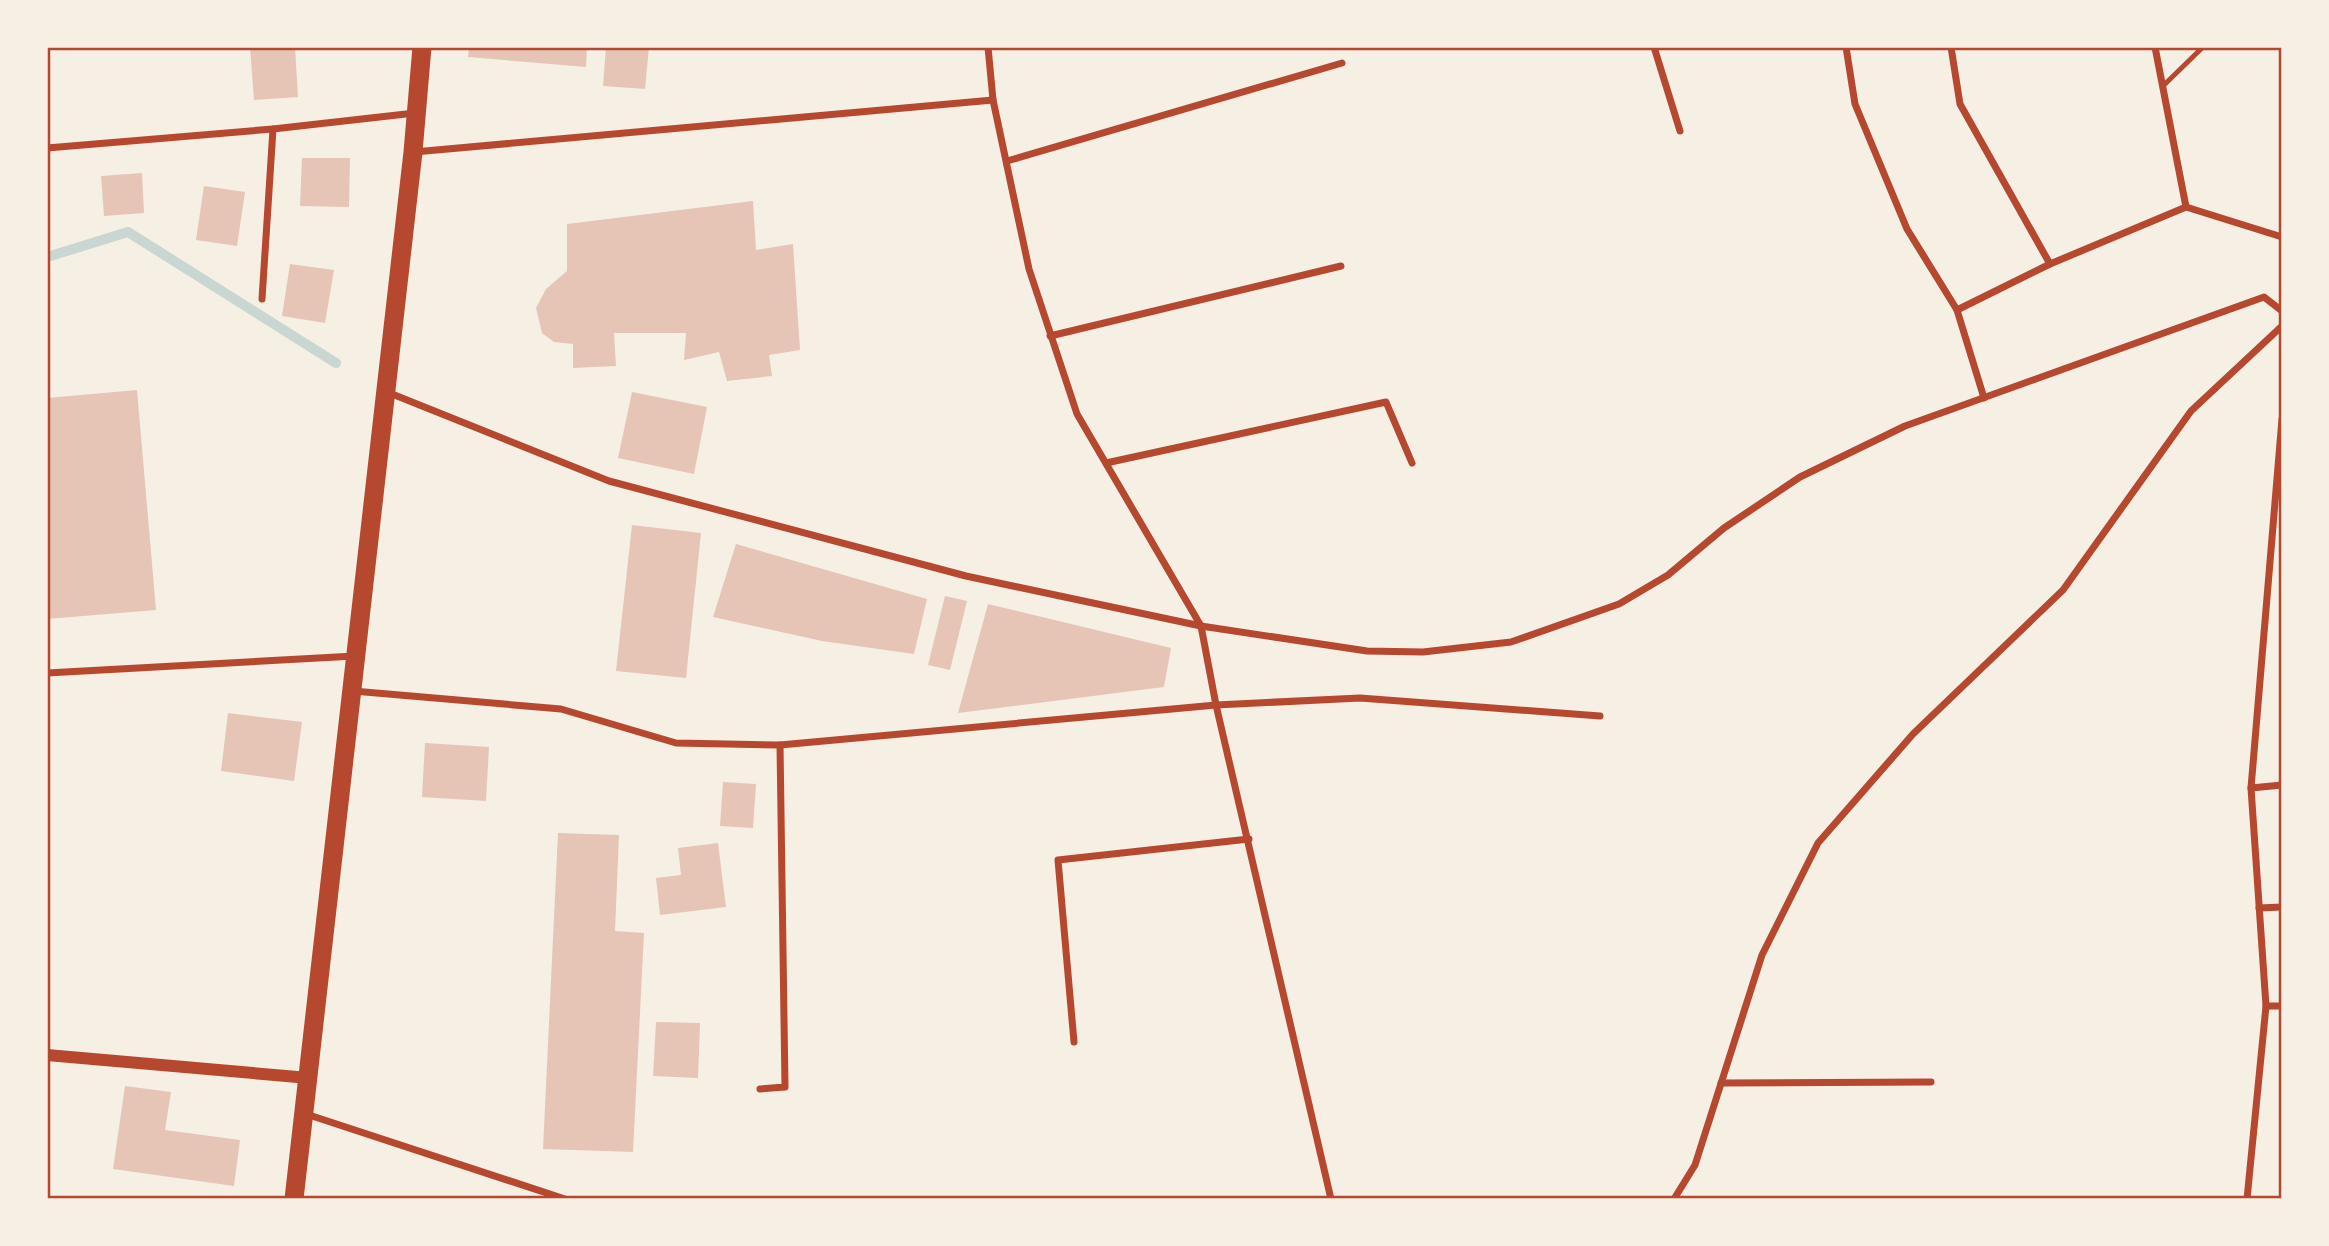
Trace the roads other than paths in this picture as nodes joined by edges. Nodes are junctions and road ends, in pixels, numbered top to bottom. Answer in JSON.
{"nodes":[{"id":1,"x":422,"y":47,"type":"edge"},
{"id":2,"x":988,"y":47,"type":"edge"},
{"id":3,"x":1654,"y":47,"type":"edge"},
{"id":4,"x":1846,"y":47,"type":"edge"},
{"id":5,"x":1951,"y":47,"type":"edge"},
{"id":6,"x":2155,"y":47,"type":"edge"},
{"id":7,"x":2203,"y":47,"type":"edge"},
{"id":8,"x":1342,"y":63,"type":"dead end"},
{"id":9,"x":2164,"y":85,"type":"junction"},
{"id":10,"x":993,"y":100,"type":"junction"},
{"id":11,"x":416,"y":113,"type":"junction"},
{"id":12,"x":273,"y":129,"type":"junction"},
{"id":13,"x":1680,"y":131,"type":"dead end"},
{"id":14,"x":47,"y":148,"type":"edge"},
{"id":15,"x":413,"y":152,"type":"junction"},
{"id":16,"x":1007,"y":161,"type":"junction"},
{"id":17,"x":2186,"y":207,"type":"junction"},
{"id":18,"x":2282,"y":237,"type":"edge"},
{"id":19,"x":2050,"y":264,"type":"junction"},
{"id":20,"x":1341,"y":266,"type":"dead end"},
{"id":21,"x":262,"y":299,"type":"dead end"},
{"id":22,"x":1957,"y":310,"type":"junction"},
{"id":23,"x":2282,"y":311,"type":"edge"},
{"id":24,"x":2282,"y":326,"type":"edge"},
{"id":25,"x":1050,"y":335,"type":"junction"},
{"id":26,"x":386,"y":391,"type":"junction"},
{"id":27,"x":1984,"y":398,"type":"junction"},
{"id":28,"x":2282,"y":419,"type":"edge"},
{"id":29,"x":1106,"y":463,"type":"junction"},
{"id":30,"x":1412,"y":463,"type":"dead end"},
{"id":31,"x":1201,"y":626,"type":"junction"},
{"id":32,"x":356,"y":656,"type":"junction"},
{"id":33,"x":47,"y":673,"type":"edge"},
{"id":34,"x":352,"y":691,"type":"junction"},
{"id":35,"x":1216,"y":705,"type":"junction"},
{"id":36,"x":1600,"y":716,"type":"dead end"},
{"id":37,"x":780,"y":745,"type":"junction"},
{"id":38,"x":2282,"y":785,"type":"edge"},
{"id":39,"x":2251,"y":788,"type":"junction"},
{"id":40,"x":1249,"y":839,"type":"junction"},
{"id":41,"x":2282,"y":907,"type":"edge"},
{"id":42,"x":2259,"y":908,"type":"junction"},
{"id":43,"x":2266,"y":1006,"type":"junction"},
{"id":44,"x":2282,"y":1006,"type":"edge"},
{"id":45,"x":1074,"y":1042,"type":"dead end"},
{"id":46,"x":47,"y":1055,"type":"edge"},
{"id":47,"x":309,"y":1077,"type":"junction"},
{"id":48,"x":1931,"y":1082,"type":"dead end"},
{"id":49,"x":1721,"y":1083,"type":"junction"},
{"id":50,"x":760,"y":1089,"type":"dead end"},
{"id":51,"x":304,"y":1114,"type":"junction"},
{"id":52,"x":294,"y":1199,"type":"edge"},
{"id":53,"x":565,"y":1199,"type":"edge"},
{"id":54,"x":1331,"y":1199,"type":"edge"},
{"id":55,"x":1674,"y":1199,"type":"edge"},
{"id":56,"x":2247,"y":1199,"type":"edge"}],
"edges":[{"from":1,"to":11,"type":"highway"},
{"from":2,"to":10,"type":"street"},
{"from":3,"to":13,"type":"street"},
{"from":4,"to":22,"type":"street"},
{"from":5,"to":19,"type":"street"},
{"from":6,"to":9,"type":"street"},
{"from":7,"to":9,"type":"lane"},
{"from":8,"to":16,"type":"street"},
{"from":9,"to":17,"type":"street"},
{"from":10,"to":15,"type":"street"},
{"from":10,"to":16,"type":"street"},
{"from":11,"to":12,"type":"street"},
{"from":11,"to":15,"type":"highway"},
{"from":12,"to":14,"type":"street"},
{"from":12,"to":21,"type":"street"},
{"from":15,"to":26,"type":"highway"},
{"from":16,"to":25,"type":"street"},
{"from":17,"to":18,"type":"street"},
{"from":17,"to":19,"type":"street"},
{"from":19,"to":22,"type":"street"},
{"from":20,"to":25,"type":"street"},
{"from":22,"to":27,"type":"street"},
{"from":23,"to":27,"type":"street"},
{"from":24,"to":49,"type":"street"},
{"from":25,"to":29,"type":"street"},
{"from":26,"to":31,"type":"street"},
{"from":26,"to":32,"type":"highway"},
{"from":27,"to":31,"type":"street"},
{"from":28,"to":39,"type":"street"},
{"from":29,"to":30,"type":"street"},
{"from":29,"to":31,"type":"street"},
{"from":31,"to":35,"type":"street"},
{"from":32,"to":33,"type":"street"},
{"from":32,"to":34,"type":"highway"},
{"from":34,"to":37,"type":"street"},
{"from":34,"to":47,"type":"highway"},
{"from":35,"to":36,"type":"street"},
{"from":35,"to":37,"type":"street"},
{"from":35,"to":40,"type":"street"},
{"from":37,"to":50,"type":"street"},
{"from":38,"to":39,"type":"street"},
{"from":39,"to":42,"type":"street"},
{"from":40,"to":45,"type":"street"},
{"from":40,"to":54,"type":"street"},
{"from":41,"to":42,"type":"street"},
{"from":42,"to":43,"type":"street"},
{"from":43,"to":44,"type":"street"},
{"from":43,"to":56,"type":"street"},
{"from":46,"to":47,"type":"street"},
{"from":47,"to":51,"type":"highway"},
{"from":48,"to":49,"type":"street"},
{"from":49,"to":55,"type":"street"},
{"from":51,"to":52,"type":"highway"},
{"from":51,"to":53,"type":"street"}]}
